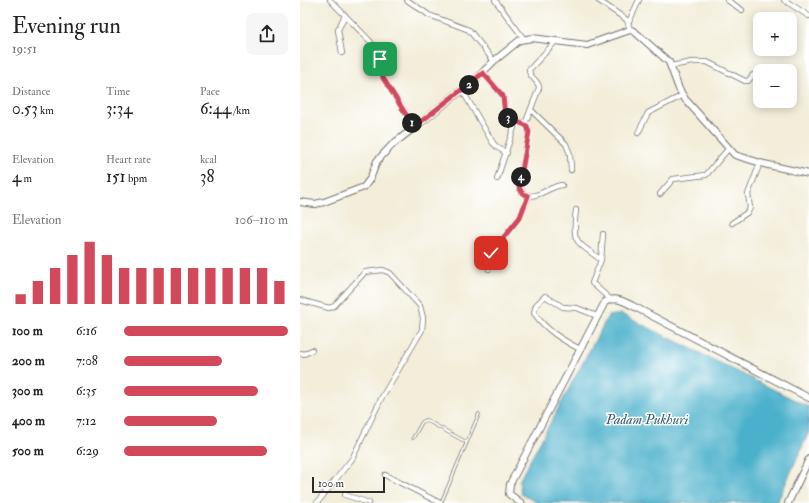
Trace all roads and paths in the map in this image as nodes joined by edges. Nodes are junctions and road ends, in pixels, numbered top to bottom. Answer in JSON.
{"nodes":[{"id":1,"x":330,"y":0,"type":"edge"},
{"id":2,"x":407,"y":0,"type":"edge"},
{"id":3,"x":495,"y":0,"type":"edge"},
{"id":4,"x":598,"y":0,"type":"edge"},
{"id":5,"x":639,"y":0,"type":"edge"},
{"id":6,"x":727,"y":0,"type":"edge"},
{"id":7,"x":785,"y":0,"type":"edge"},
{"id":8,"x":742,"y":10,"type":"dead end"},
{"id":9,"x":345,"y":15,"type":"junction"},
{"id":10,"x":809,"y":16,"type":"edge"},
{"id":11,"x":629,"y":22,"type":"junction"},
{"id":12,"x":630,"y":30,"type":"junction"},
{"id":13,"x":524,"y":39,"type":"junction"},
{"id":14,"x":556,"y":41,"type":"junction"},
{"id":15,"x":342,"y":54,"type":"dead end"},
{"id":16,"x":494,"y":61,"type":"junction"},
{"id":17,"x":671,"y":66,"type":"junction"},
{"id":18,"x":483,"y":73,"type":"junction"},
{"id":19,"x":753,"y":75,"type":"edge"},
{"id":20,"x":462,"y":90,"type":"junction"},
{"id":21,"x":683,"y":95,"type":"junction"},
{"id":22,"x":530,"y":110,"type":"junction"},
{"id":23,"x":516,"y":121,"type":"junction"},
{"id":24,"x":525,"y":124,"type":"junction"},
{"id":25,"x":414,"y":127,"type":"junction"},
{"id":26,"x":638,"y":133,"type":"dead end"},
{"id":27,"x":729,"y":148,"type":"junction"},
{"id":28,"x":507,"y":152,"type":"junction"},
{"id":29,"x":760,"y":163,"type":"junction"},
{"id":30,"x":571,"y":170,"type":"dead end"},
{"id":31,"x":809,"y":174,"type":"edge"},
{"id":32,"x":497,"y":179,"type":"dead end"},
{"id":33,"x":562,"y":185,"type":"dead end"},
{"id":34,"x":660,"y":194,"type":"dead end"},
{"id":35,"x":528,"y":196,"type":"junction"},
{"id":36,"x":300,"y":202,"type":"edge"},
{"id":37,"x":576,"y":210,"type":"dead end"},
{"id":38,"x":732,"y":223,"type":"dead end"},
{"id":39,"x":604,"y":234,"type":"dead end"},
{"id":40,"x":601,"y":260,"type":"junction"},
{"id":41,"x":489,"y":269,"type":"dead end"},
{"id":42,"x":610,"y":299,"type":"junction"},
{"id":43,"x":300,"y":300,"type":"edge"},
{"id":44,"x":597,"y":316,"type":"junction"},
{"id":45,"x":580,"y":349,"type":"junction"},
{"id":46,"x":312,"y":350,"type":"dead end"},
{"id":47,"x":300,"y":353,"type":"edge"},
{"id":48,"x":809,"y":398,"type":"edge"},
{"id":49,"x":479,"y":414,"type":"dead end"},
{"id":50,"x":413,"y":438,"type":"dead end"},
{"id":51,"x":466,"y":442,"type":"junction"},
{"id":52,"x":809,"y":459,"type":"edge"},
{"id":53,"x":385,"y":475,"type":"dead end"},
{"id":54,"x":346,"y":495,"type":"dead end"},
{"id":55,"x":317,"y":503,"type":"edge"},
{"id":56,"x":369,"y":503,"type":"edge"},
{"id":57,"x":440,"y":503,"type":"edge"},
{"id":58,"x":521,"y":503,"type":"edge"},
{"id":59,"x":788,"y":503,"type":"edge"}],
"edges":[{"from":1,"to":9,"type":"street"},
{"from":2,"to":16,"type":"street"},
{"from":3,"to":13,"type":"street"},
{"from":4,"to":11,"type":"street"},
{"from":5,"to":11,"type":"street"},
{"from":6,"to":8,"type":"street"},
{"from":7,"to":10,"type":"street"},
{"from":9,"to":15,"type":"street"},
{"from":9,"to":25,"type":"street"},
{"from":11,"to":12,"type":"street"},
{"from":12,"to":14,"type":"street"},
{"from":12,"to":17,"type":"street"},
{"from":13,"to":14,"type":"street"},
{"from":13,"to":16,"type":"street"},
{"from":14,"to":22,"type":"street"},
{"from":16,"to":18,"type":"street"},
{"from":17,"to":19,"type":"street"},
{"from":17,"to":21,"type":"street"},
{"from":18,"to":20,"type":"street"},
{"from":18,"to":23,"type":"street"},
{"from":20,"to":25,"type":"street"},
{"from":20,"to":28,"type":"street"},
{"from":21,"to":26,"type":"street"},
{"from":21,"to":27,"type":"street"},
{"from":22,"to":24,"type":"street"},
{"from":22,"to":30,"type":"street"},
{"from":23,"to":24,"type":"street"},
{"from":23,"to":28,"type":"street"},
{"from":24,"to":35,"type":"street"},
{"from":25,"to":36,"type":"street"},
{"from":27,"to":29,"type":"street"},
{"from":27,"to":34,"type":"street"},
{"from":28,"to":32,"type":"street"},
{"from":29,"to":31,"type":"street"},
{"from":29,"to":38,"type":"street"},
{"from":33,"to":35,"type":"street"},
{"from":35,"to":41,"type":"street"},
{"from":37,"to":40,"type":"street"},
{"from":39,"to":40,"type":"street"},
{"from":40,"to":42,"type":"street"},
{"from":42,"to":44,"type":"street"},
{"from":42,"to":48,"type":"street"},
{"from":43,"to":55,"type":"street"},
{"from":44,"to":45,"type":"street"},
{"from":44,"to":45,"type":"street"},
{"from":45,"to":58,"type":"street"},
{"from":46,"to":47,"type":"street"},
{"from":49,"to":51,"type":"lane"},
{"from":50,"to":51,"type":"lane"},
{"from":51,"to":57,"type":"lane"},
{"from":52,"to":59,"type":"street"},
{"from":53,"to":57,"type":"street"},
{"from":54,"to":56,"type":"street"}]}
